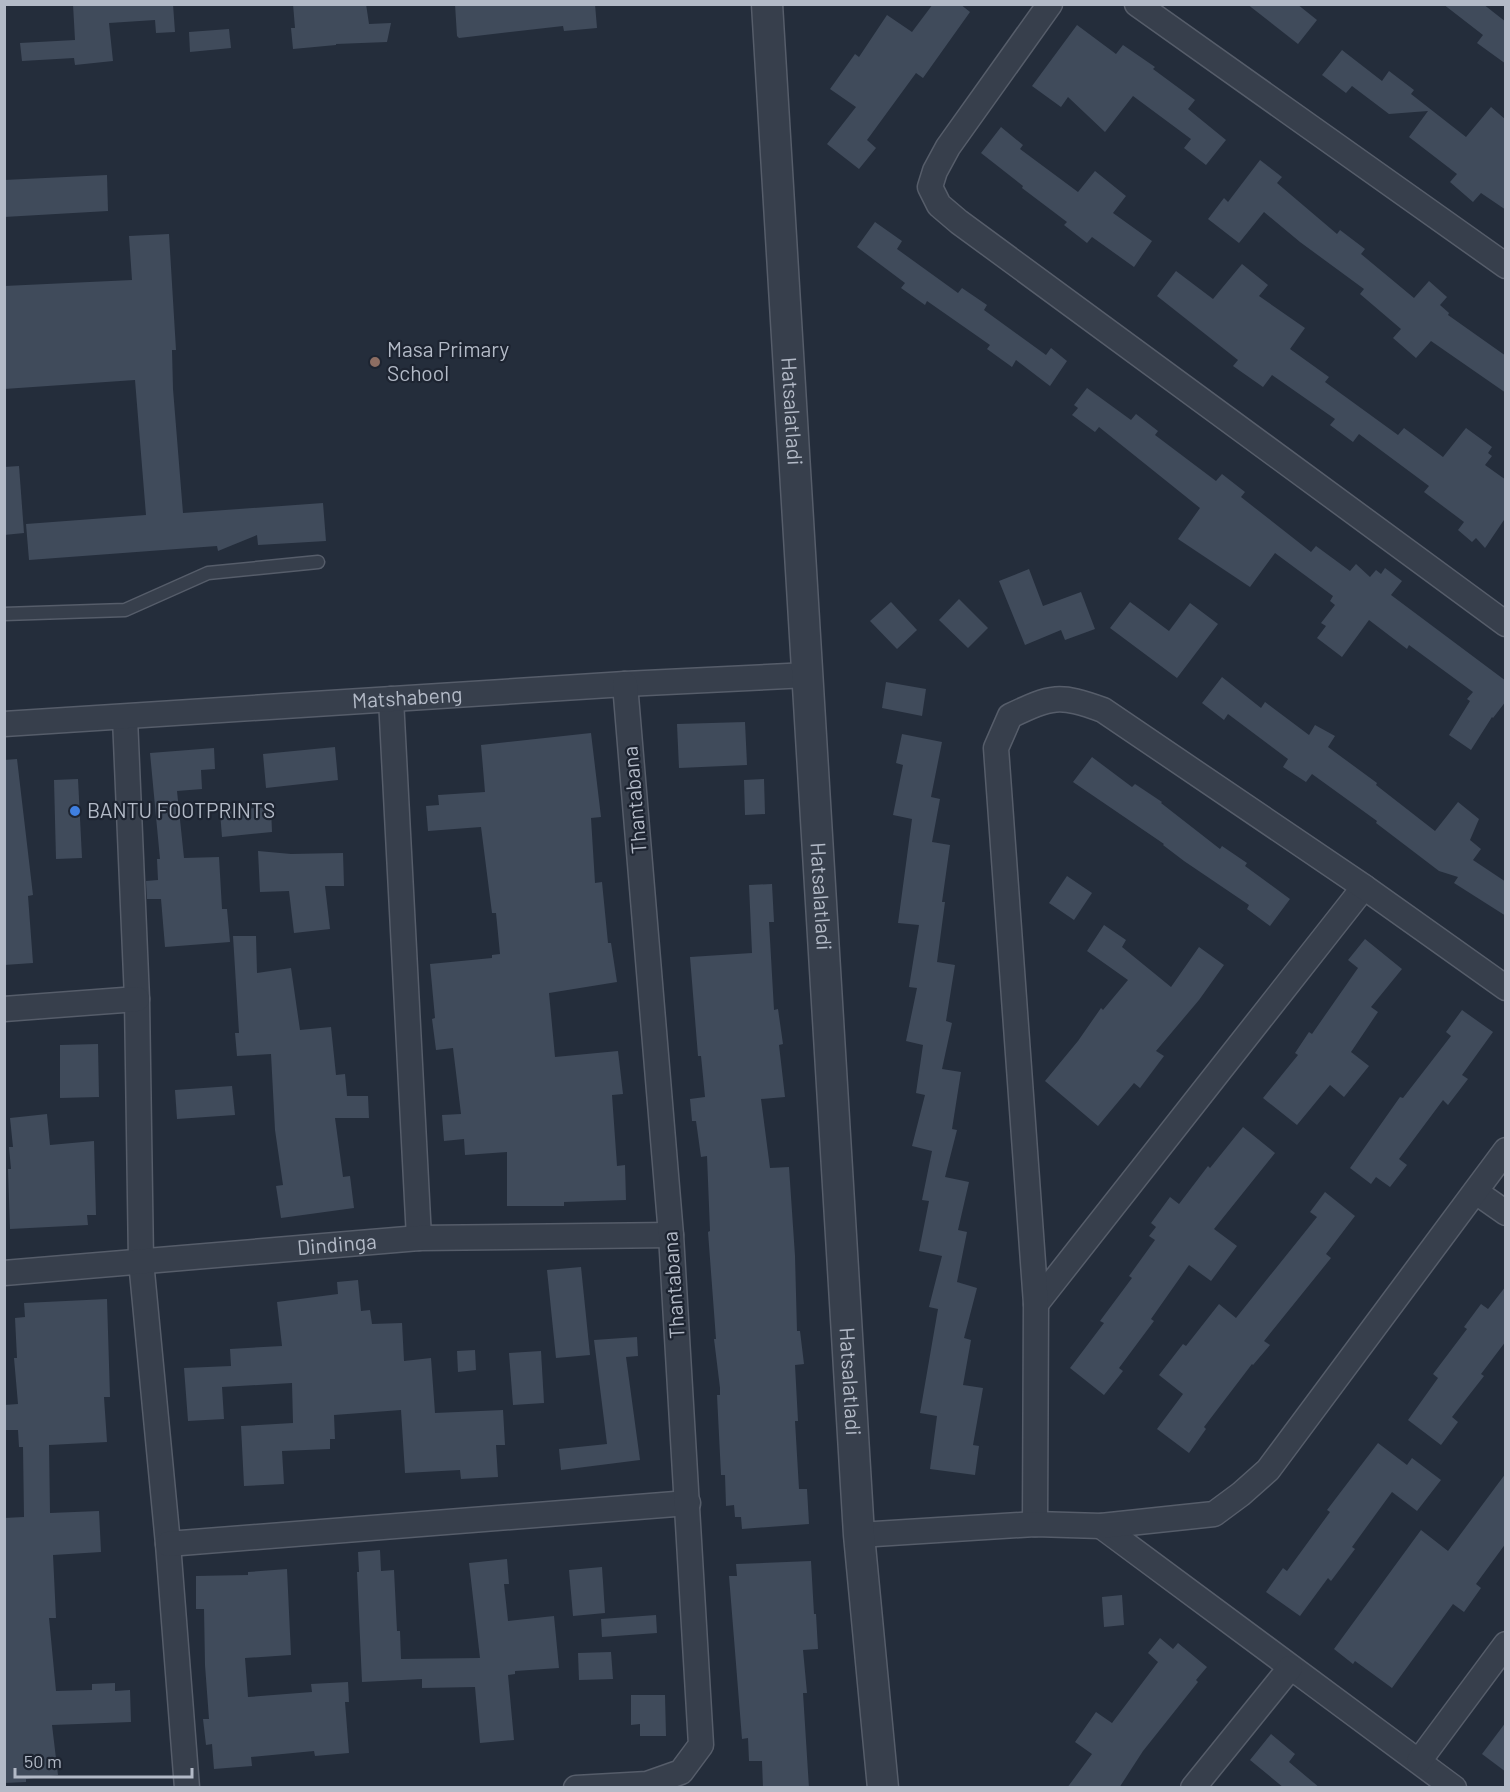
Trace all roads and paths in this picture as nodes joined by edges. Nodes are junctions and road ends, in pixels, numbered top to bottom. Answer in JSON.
{"nodes":[{"id":1,"x":767,"y":4,"type":"edge"},
{"id":2,"x":1050,"y":4,"type":"edge"},
{"id":3,"x":1137,"y":4,"type":"edge"},
{"id":4,"x":1506,"y":266,"type":"edge"},
{"id":5,"x":318,"y":562,"type":"dead end"},
{"id":6,"x":4,"y":614,"type":"edge"},
{"id":7,"x":1506,"y":624,"type":"edge"},
{"id":8,"x":808,"y":675,"type":"junction"},
{"id":9,"x":625,"y":684,"type":"junction"},
{"id":10,"x":391,"y":699,"type":"junction"},
{"id":11,"x":125,"y":718,"type":"junction"},
{"id":12,"x":4,"y":724,"type":"edge"},
{"id":13,"x":1364,"y":887,"type":"junction"},
{"id":14,"x":1506,"y":987,"type":"edge"},
{"id":15,"x":137,"y":999,"type":"junction"},
{"id":16,"x":4,"y":1009,"type":"edge"},
{"id":17,"x":1506,"y":1150,"type":"edge"},
{"id":18,"x":1476,"y":1192,"type":"junction"},
{"id":19,"x":1506,"y":1213,"type":"edge"},
{"id":20,"x":671,"y":1235,"type":"junction"},
{"id":21,"x":418,"y":1238,"type":"junction"},
{"id":22,"x":141,"y":1261,"type":"junction"},
{"id":23,"x":4,"y":1273,"type":"edge"},
{"id":24,"x":1036,"y":1304,"type":"junction"},
{"id":25,"x":688,"y":1503,"type":"junction"},
{"id":26,"x":1035,"y":1524,"type":"junction"},
{"id":27,"x":1101,"y":1526,"type":"junction"},
{"id":28,"x":859,"y":1535,"type":"junction"},
{"id":29,"x":168,"y":1544,"type":"junction"},
{"id":30,"x":1506,"y":1644,"type":"edge"},
{"id":31,"x":1290,"y":1668,"type":"junction"},
{"id":32,"x":1419,"y":1761,"type":"junction"},
{"id":33,"x":187,"y":1788,"type":"edge"},
{"id":34,"x":576,"y":1788,"type":"edge"},
{"id":35,"x":883,"y":1788,"type":"edge"},
{"id":36,"x":1193,"y":1788,"type":"edge"},
{"id":37,"x":1454,"y":1788,"type":"edge"}],
"edges":[{"from":1,"to":8,"type":"street","name":"Hatsalatladi"},
{"from":2,"to":7,"type":"street"},
{"from":3,"to":4,"type":"street"},
{"from":5,"to":6,"type":"lane"},
{"from":8,"to":9,"type":"street","name":"Matshabeng"},
{"from":8,"to":28,"type":"street","name":"Hatsalatladi"},
{"from":9,"to":10,"type":"street","name":"Matshabeng"},
{"from":9,"to":20,"type":"street","name":"Thantabana"},
{"from":10,"to":11,"type":"street","name":"Matshabeng"},
{"from":10,"to":21,"type":"street"},
{"from":11,"to":12,"type":"street","name":"Matshabeng"},
{"from":11,"to":15,"type":"street"},
{"from":13,"to":14,"type":"street"},
{"from":13,"to":24,"type":"street"},
{"from":13,"to":24,"type":"street"},
{"from":15,"to":16,"type":"street"},
{"from":15,"to":22,"type":"street"},
{"from":17,"to":18,"type":"street"},
{"from":18,"to":19,"type":"street"},
{"from":18,"to":27,"type":"street"},
{"from":20,"to":21,"type":"street","name":"Dindinga"},
{"from":20,"to":25,"type":"street","name":"Thantabana"},
{"from":21,"to":22,"type":"street","name":"Dindinga"},
{"from":22,"to":23,"type":"street","name":"Dindinga"},
{"from":22,"to":29,"type":"street"},
{"from":24,"to":26,"type":"street"},
{"from":25,"to":29,"type":"street"},
{"from":25,"to":34,"type":"street","name":"Thantabana"},
{"from":26,"to":27,"type":"street"},
{"from":26,"to":28,"type":"street"},
{"from":27,"to":31,"type":"street"},
{"from":28,"to":35,"type":"street","name":"Hatsalatladi"},
{"from":29,"to":33,"type":"street"},
{"from":30,"to":32,"type":"street"},
{"from":31,"to":32,"type":"street"},
{"from":31,"to":36,"type":"street"},
{"from":32,"to":37,"type":"street"}]}
